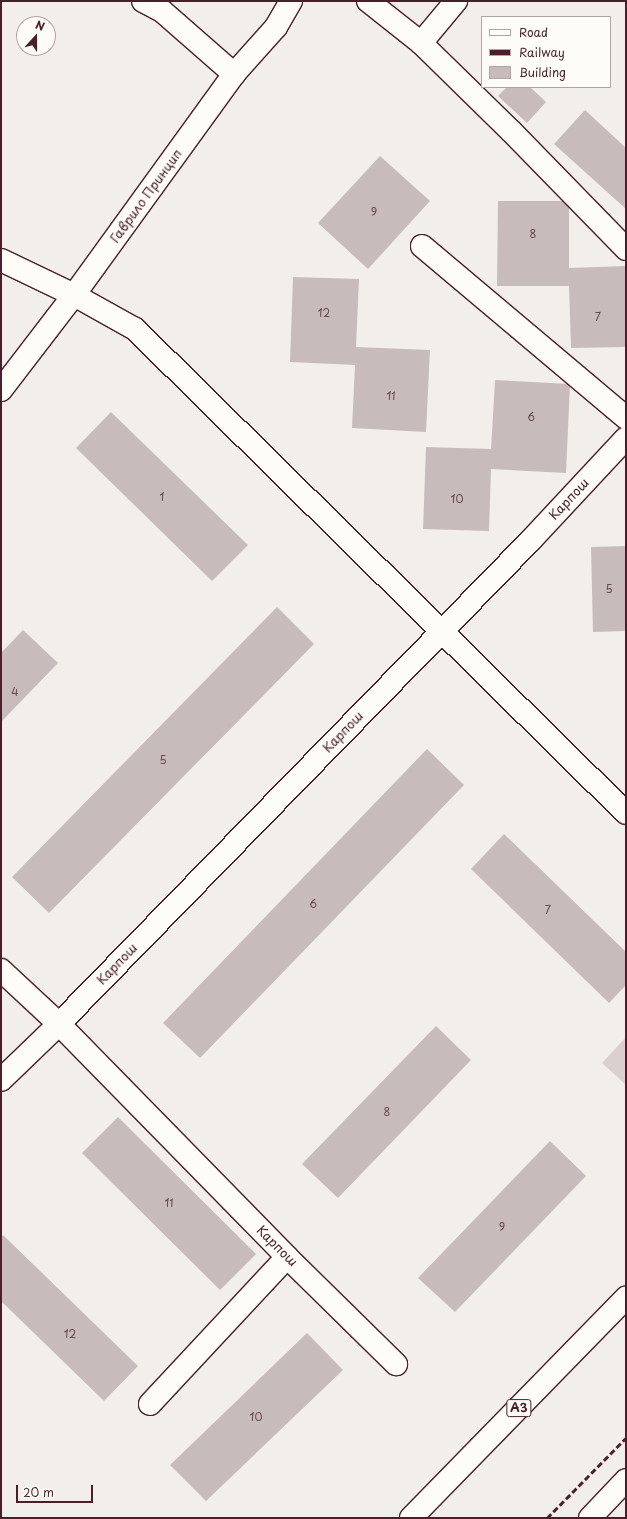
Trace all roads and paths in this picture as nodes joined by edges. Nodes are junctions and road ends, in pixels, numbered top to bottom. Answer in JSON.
{"nodes":[{"id":1,"x":143,"y":1,"type":"edge"},
{"id":2,"x":291,"y":1,"type":"edge"},
{"id":3,"x":368,"y":1,"type":"edge"},
{"id":4,"x":456,"y":1,"type":"edge"},
{"id":5,"x":421,"y":43,"type":"junction"},
{"id":6,"x":234,"y":74,"type":"junction"},
{"id":7,"x":422,"y":246,"type":"dead end"},
{"id":8,"x":626,"y":249,"type":"edge"},
{"id":9,"x":1,"y":260,"type":"edge"},
{"id":10,"x":74,"y":295,"type":"junction"},
{"id":11,"x":1,"y":390,"type":"edge"},
{"id":12,"x":626,"y":418,"type":"edge"},
{"id":13,"x":626,"y":438,"type":"edge"},
{"id":14,"x":441,"y":631,"type":"junction"},
{"id":15,"x":626,"y":813,"type":"edge"},
{"id":16,"x":1,"y":970,"type":"edge"},
{"id":17,"x":58,"y":1024,"type":"junction"},
{"id":18,"x":1,"y":1080,"type":"edge"},
{"id":19,"x":287,"y":1257,"type":"junction"},
{"id":20,"x":626,"y":1298,"type":"edge"},
{"id":21,"x":396,"y":1364,"type":"dead end"},
{"id":22,"x":150,"y":1404,"type":"dead end"},
{"id":23,"x":626,"y":1480,"type":"edge"},
{"id":24,"x":411,"y":1518,"type":"edge"},
{"id":25,"x":590,"y":1518,"type":"edge"}],
"edges":[{"from":1,"to":6,"type":"street"},
{"from":2,"to":6,"type":"street","name":"Гаврило Принцип"},
{"from":3,"to":5,"type":"street"},
{"from":4,"to":5,"type":"street"},
{"from":5,"to":8,"type":"street"},
{"from":6,"to":10,"type":"street","name":"Гаврило Принцип"},
{"from":7,"to":12,"type":"street"},
{"from":9,"to":10,"type":"street"},
{"from":10,"to":11,"type":"street","name":"Гаврило Принцип"},
{"from":10,"to":14,"type":"street"},
{"from":13,"to":14,"type":"street","name":"Карпош"},
{"from":14,"to":15,"type":"street"},
{"from":14,"to":17,"type":"street","name":"Карпош"},
{"from":16,"to":17,"type":"street","name":"Карпош"},
{"from":17,"to":18,"type":"street","name":"Карпош"},
{"from":17,"to":19,"type":"street","name":"Карпош"},
{"from":19,"to":21,"type":"street","name":"Карпош"},
{"from":19,"to":22,"type":"street"},
{"from":20,"to":24,"type":"street","number":"A3"},
{"from":23,"to":25,"type":"street"}]}
